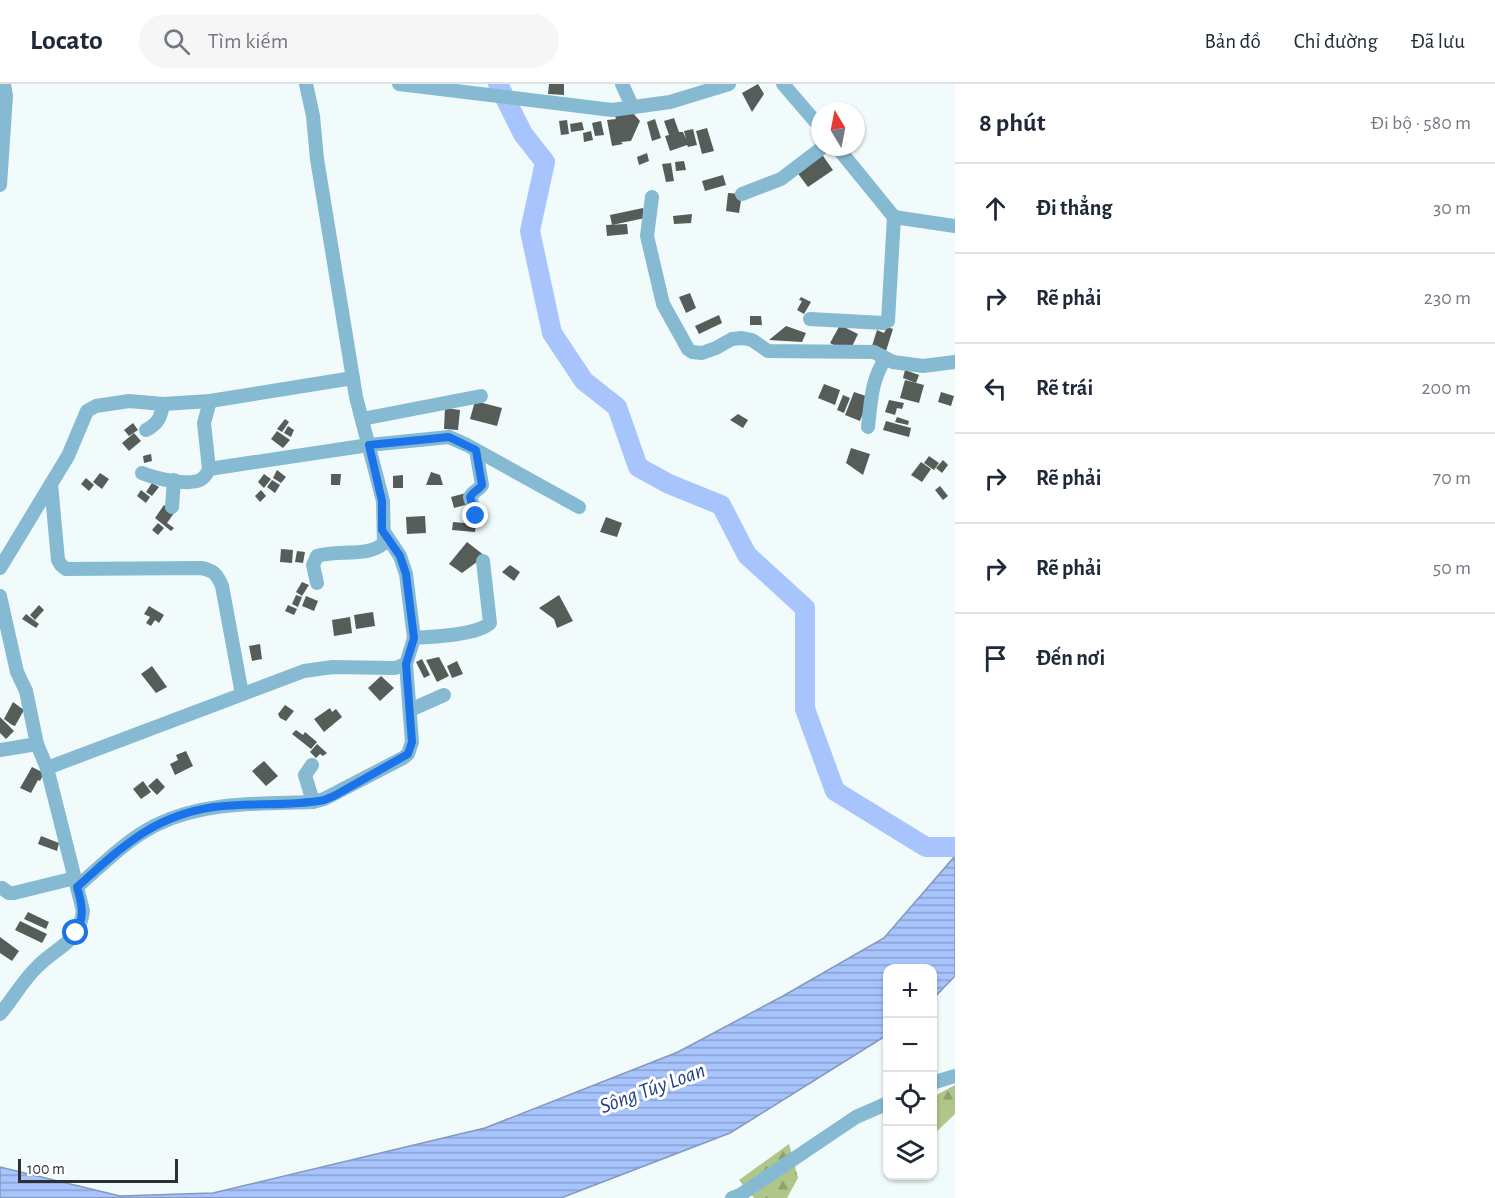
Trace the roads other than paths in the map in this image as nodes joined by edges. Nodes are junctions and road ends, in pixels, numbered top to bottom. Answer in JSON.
{"nodes":[{"id":1,"x":4,"y":84,"type":"edge"},
{"id":2,"x":306,"y":84,"type":"edge"},
{"id":3,"x":399,"y":84,"type":"edge"},
{"id":4,"x":622,"y":84,"type":"edge"},
{"id":5,"x":729,"y":84,"type":"edge"},
{"id":6,"x":783,"y":84,"type":"edge"},
{"id":7,"x":632,"y":106,"type":"junction"},
{"id":8,"x":811,"y":117,"type":"edge"},
{"id":9,"x":811,"y":156,"type":"edge"},
{"id":10,"x":844,"y":156,"type":"edge"},
{"id":11,"x":0,"y":184,"type":"edge"},
{"id":12,"x":742,"y":194,"type":"dead end"},
{"id":13,"x":652,"y":196,"type":"dead end"},
{"id":14,"x":894,"y":217,"type":"junction"},
{"id":15,"x":955,"y":226,"type":"edge"},
{"id":16,"x":810,"y":319,"type":"dead end"},
{"id":17,"x":885,"y":359,"type":"junction"},
{"id":18,"x":955,"y":362,"type":"edge"},
{"id":19,"x":353,"y":378,"type":"junction"},
{"id":20,"x":482,"y":396,"type":"dead end"},
{"id":21,"x":210,"y":401,"type":"junction"},
{"id":22,"x":164,"y":404,"type":"junction"},
{"id":23,"x":362,"y":419,"type":"junction"},
{"id":24,"x":868,"y":428,"type":"dead end"},
{"id":25,"x":146,"y":430,"type":"dead end"},
{"id":26,"x":369,"y":445,"type":"junction"},
{"id":27,"x":476,"y":450,"type":"junction"},
{"id":28,"x":209,"y":469,"type":"junction"},
{"id":29,"x":142,"y":473,"type":"dead end"},
{"id":30,"x":174,"y":480,"type":"junction"},
{"id":31,"x":51,"y":484,"type":"junction"},
{"id":32,"x":172,"y":507,"type":"dead end"},
{"id":33,"x":579,"y":507,"type":"dead end"},
{"id":34,"x":476,"y":516,"type":"dead end"},
{"id":35,"x":382,"y":530,"type":"junction"},
{"id":36,"x":483,"y":561,"type":"dead end"},
{"id":37,"x":0,"y":567,"type":"edge"},
{"id":38,"x":317,"y":583,"type":"dead end"},
{"id":39,"x":0,"y":596,"type":"edge"},
{"id":40,"x":414,"y":638,"type":"junction"},
{"id":41,"x":406,"y":664,"type":"junction"},
{"id":42,"x":242,"y":694,"type":"junction"},
{"id":43,"x":444,"y":696,"type":"dead end"},
{"id":44,"x":410,"y":710,"type":"junction"},
{"id":45,"x":37,"y":744,"type":"junction"},
{"id":46,"x":0,"y":750,"type":"edge"},
{"id":47,"x":312,"y":765,"type":"dead end"},
{"id":48,"x":47,"y":768,"type":"junction"},
{"id":49,"x":313,"y":802,"type":"junction"},
{"id":50,"x":76,"y":883,"type":"junction"},
{"id":51,"x":2,"y":888,"type":"dead end"},
{"id":52,"x":0,"y":1014,"type":"edge"},
{"id":53,"x":955,"y":1076,"type":"edge"},
{"id":54,"x":937,"y":1082,"type":"edge"},
{"id":55,"x":883,"y":1105,"type":"edge"},
{"id":56,"x":737,"y":1197,"type":"edge"}],
"edges":[{"from":1,"to":11,"type":"street"},
{"from":2,"to":19,"type":"street"},
{"from":3,"to":7,"type":"street"},
{"from":4,"to":7,"type":"street"},
{"from":5,"to":7,"type":"street"},
{"from":6,"to":8,"type":"street"},
{"from":9,"to":12,"type":"street"},
{"from":10,"to":14,"type":"street"},
{"from":13,"to":17,"type":"street"},
{"from":14,"to":15,"type":"street"},
{"from":14,"to":16,"type":"street"},
{"from":17,"to":18,"type":"street"},
{"from":17,"to":24,"type":"street"},
{"from":19,"to":21,"type":"street"},
{"from":19,"to":23,"type":"street"},
{"from":20,"to":23,"type":"street"},
{"from":21,"to":22,"type":"street"},
{"from":21,"to":28,"type":"street"},
{"from":22,"to":25,"type":"street"},
{"from":22,"to":31,"type":"street"},
{"from":23,"to":26,"type":"street"},
{"from":26,"to":27,"type":"street"},
{"from":26,"to":28,"type":"street"},
{"from":26,"to":35,"type":"street"},
{"from":27,"to":33,"type":"street"},
{"from":27,"to":34,"type":"street"},
{"from":28,"to":30,"type":"street"},
{"from":29,"to":30,"type":"street"},
{"from":30,"to":32,"type":"street"},
{"from":31,"to":37,"type":"street"},
{"from":31,"to":42,"type":"street"},
{"from":35,"to":38,"type":"street"},
{"from":35,"to":40,"type":"street"},
{"from":36,"to":40,"type":"street"},
{"from":39,"to":45,"type":"street"},
{"from":40,"to":41,"type":"street"},
{"from":41,"to":42,"type":"street"},
{"from":41,"to":44,"type":"street"},
{"from":42,"to":48,"type":"street"},
{"from":43,"to":44,"type":"street"},
{"from":44,"to":49,"type":"street"},
{"from":45,"to":46,"type":"street"},
{"from":45,"to":48,"type":"street"},
{"from":47,"to":49,"type":"street"},
{"from":48,"to":50,"type":"street"},
{"from":49,"to":50,"type":"street"},
{"from":50,"to":51,"type":"street"},
{"from":50,"to":52,"type":"street"},
{"from":53,"to":54,"type":"street"},
{"from":55,"to":56,"type":"street"}]}
